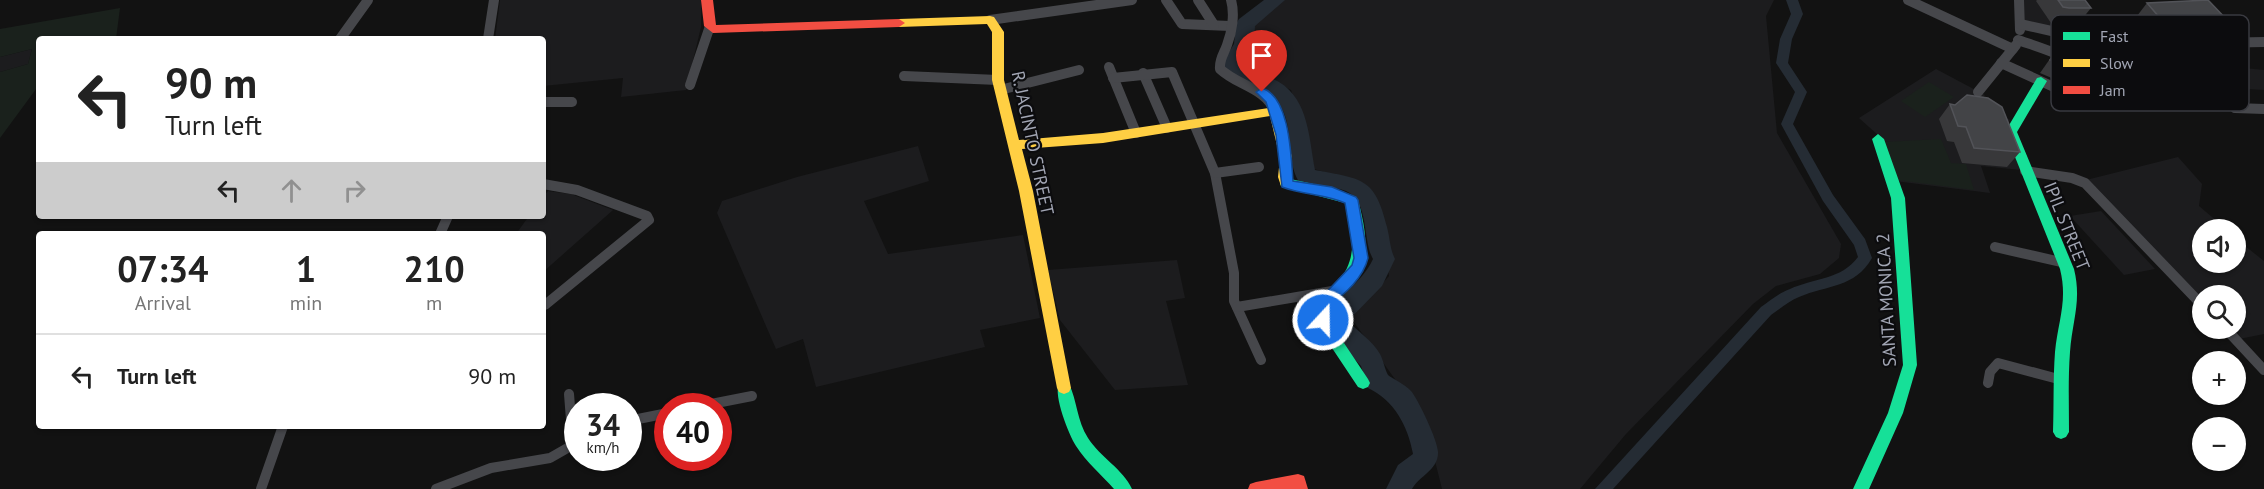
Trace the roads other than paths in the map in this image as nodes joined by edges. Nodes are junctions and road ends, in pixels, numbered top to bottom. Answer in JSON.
{"nodes":[{"id":1,"x":368,"y":0,"type":"edge"},
{"id":2,"x":494,"y":0,"type":"edge"},
{"id":3,"x":707,"y":0,"type":"edge"},
{"id":4,"x":1132,"y":0,"type":"edge"},
{"id":5,"x":1166,"y":0,"type":"edge"},
{"id":6,"x":1198,"y":0,"type":"edge"},
{"id":7,"x":1232,"y":0,"type":"edge"},
{"id":8,"x":1908,"y":0,"type":"edge"},
{"id":9,"x":2019,"y":0,"type":"edge"},
{"id":10,"x":990,"y":20,"type":"junction"},
{"id":11,"x":2020,"y":24,"type":"junction"},
{"id":12,"x":710,"y":26,"type":"junction"},
{"id":13,"x":1214,"y":26,"type":"junction"},
{"id":14,"x":1230,"y":26,"type":"junction"},
{"id":15,"x":2051,"y":30,"type":"edge"},
{"id":16,"x":342,"y":36,"type":"edge"},
{"id":17,"x":488,"y":36,"type":"edge"},
{"id":18,"x":2018,"y":40,"type":"junction"},
{"id":19,"x":2249,"y":42,"type":"edge"},
{"id":20,"x":2264,"y":42,"type":"edge"},
{"id":21,"x":2013,"y":49,"type":"junction"},
{"id":22,"x":2051,"y":54,"type":"edge"},
{"id":23,"x":2001,"y":63,"type":"junction"},
{"id":24,"x":1108,"y":67,"type":"dead end"},
{"id":25,"x":1079,"y":70,"type":"dead end"},
{"id":26,"x":1143,"y":73,"type":"junction"},
{"id":27,"x":903,"y":76,"type":"dead end"},
{"id":28,"x":1113,"y":78,"type":"junction"},
{"id":29,"x":2041,"y":81,"type":"junction"},
{"id":30,"x":690,"y":85,"type":"dead end"},
{"id":31,"x":999,"y":85,"type":"junction"},
{"id":32,"x":2051,"y":86,"type":"edge"},
{"id":33,"x":1978,"y":92,"type":"dead end"},
{"id":34,"x":546,"y":102,"type":"edge"},
{"id":35,"x":572,"y":102,"type":"dead end"},
{"id":36,"x":1275,"y":111,"type":"junction"},
{"id":37,"x":1195,"y":124,"type":"junction"},
{"id":38,"x":1167,"y":128,"type":"junction"},
{"id":39,"x":1136,"y":133,"type":"junction"},
{"id":40,"x":1878,"y":139,"type":"dead end"},
{"id":41,"x":1014,"y":145,"type":"junction"},
{"id":42,"x":1259,"y":167,"type":"dead end"},
{"id":43,"x":2025,"y":171,"type":"junction"},
{"id":44,"x":1215,"y":173,"type":"junction"},
{"id":45,"x":546,"y":185,"type":"edge"},
{"id":46,"x":1995,"y":247,"type":"dead end"},
{"id":47,"x":2065,"y":263,"type":"junction"},
{"id":48,"x":1338,"y":290,"type":"junction"},
{"id":49,"x":2192,"y":294,"type":"edge"},
{"id":50,"x":546,"y":304,"type":"edge"},
{"id":51,"x":1237,"y":307,"type":"junction"},
{"id":52,"x":2235,"y":339,"type":"edge"},
{"id":53,"x":1261,"y":360,"type":"dead end"},
{"id":54,"x":2264,"y":370,"type":"edge"},
{"id":55,"x":2062,"y":380,"type":"junction"},
{"id":56,"x":1363,"y":383,"type":"dead end"},
{"id":57,"x":1988,"y":383,"type":"dead end"},
{"id":58,"x":752,"y":396,"type":"dead end"},
{"id":59,"x":732,"y":400,"type":"edge"},
{"id":60,"x":282,"y":429,"type":"edge"},
{"id":61,"x":2061,"y":432,"type":"dead end"},
{"id":62,"x":564,"y":450,"type":"edge"},
{"id":63,"x":261,"y":489,"type":"edge"},
{"id":64,"x":436,"y":489,"type":"edge"},
{"id":65,"x":1124,"y":489,"type":"edge"},
{"id":66,"x":1256,"y":489,"type":"edge"},
{"id":67,"x":1300,"y":489,"type":"edge"},
{"id":68,"x":1861,"y":489,"type":"edge"}],
"edges":[{"from":1,"to":16,"type":"street"},
{"from":2,"to":17,"type":"street"},
{"from":3,"to":12,"type":"street"},
{"from":4,"to":10,"type":"street"},
{"from":5,"to":13,"type":"street"},
{"from":6,"to":13,"type":"street"},
{"from":7,"to":14,"type":"street"},
{"from":8,"to":21,"type":"street"},
{"from":9,"to":11,"type":"street"},
{"from":10,"to":12,"type":"street"},
{"from":10,"to":31,"type":"street","name":"R. JACINTO STREET"},
{"from":11,"to":15,"type":"street"},
{"from":11,"to":18,"type":"street"},
{"from":12,"to":30,"type":"street"},
{"from":13,"to":14,"type":"street"},
{"from":14,"to":36,"type":"street"},
{"from":18,"to":21,"type":"street"},
{"from":18,"to":22,"type":"street"},
{"from":19,"to":20,"type":"street"},
{"from":21,"to":23,"type":"street"},
{"from":23,"to":29,"type":"street"},
{"from":23,"to":33,"type":"street"},
{"from":24,"to":28,"type":"street"},
{"from":25,"to":31,"type":"street"},
{"from":26,"to":28,"type":"street"},
{"from":26,"to":37,"type":"street"},
{"from":26,"to":38,"type":"street"},
{"from":27,"to":31,"type":"street"},
{"from":28,"to":39,"type":"street"},
{"from":29,"to":32,"type":"street"},
{"from":29,"to":43,"type":"street","name":"IPIL STREET"},
{"from":31,"to":41,"type":"street","name":"R. JACINTO STREET"},
{"from":34,"to":35,"type":"street"},
{"from":36,"to":37,"type":"street"},
{"from":36,"to":48,"type":"street"},
{"from":37,"to":38,"type":"street"},
{"from":37,"to":44,"type":"street"},
{"from":38,"to":39,"type":"street"},
{"from":39,"to":41,"type":"street"},
{"from":40,"to":68,"type":"street","name":"SANTA MONICA 2"},
{"from":41,"to":65,"type":"street","name":"R. JACINTO STREET"},
{"from":42,"to":44,"type":"street"},
{"from":43,"to":47,"type":"street","name":"IPIL STREET"},
{"from":43,"to":49,"type":"street"},
{"from":44,"to":51,"type":"street"},
{"from":45,"to":50,"type":"street"},
{"from":46,"to":47,"type":"street"},
{"from":47,"to":55,"type":"street","name":"IPIL STREET"},
{"from":48,"to":51,"type":"street"},
{"from":48,"to":56,"type":"street"},
{"from":51,"to":53,"type":"street"},
{"from":52,"to":54,"type":"street"},
{"from":55,"to":57,"type":"street"},
{"from":55,"to":61,"type":"street","name":"IPIL STREET"},
{"from":58,"to":59,"type":"street"},
{"from":60,"to":63,"type":"street"},
{"from":62,"to":64,"type":"street"},
{"from":66,"to":67,"type":"street"}]}
